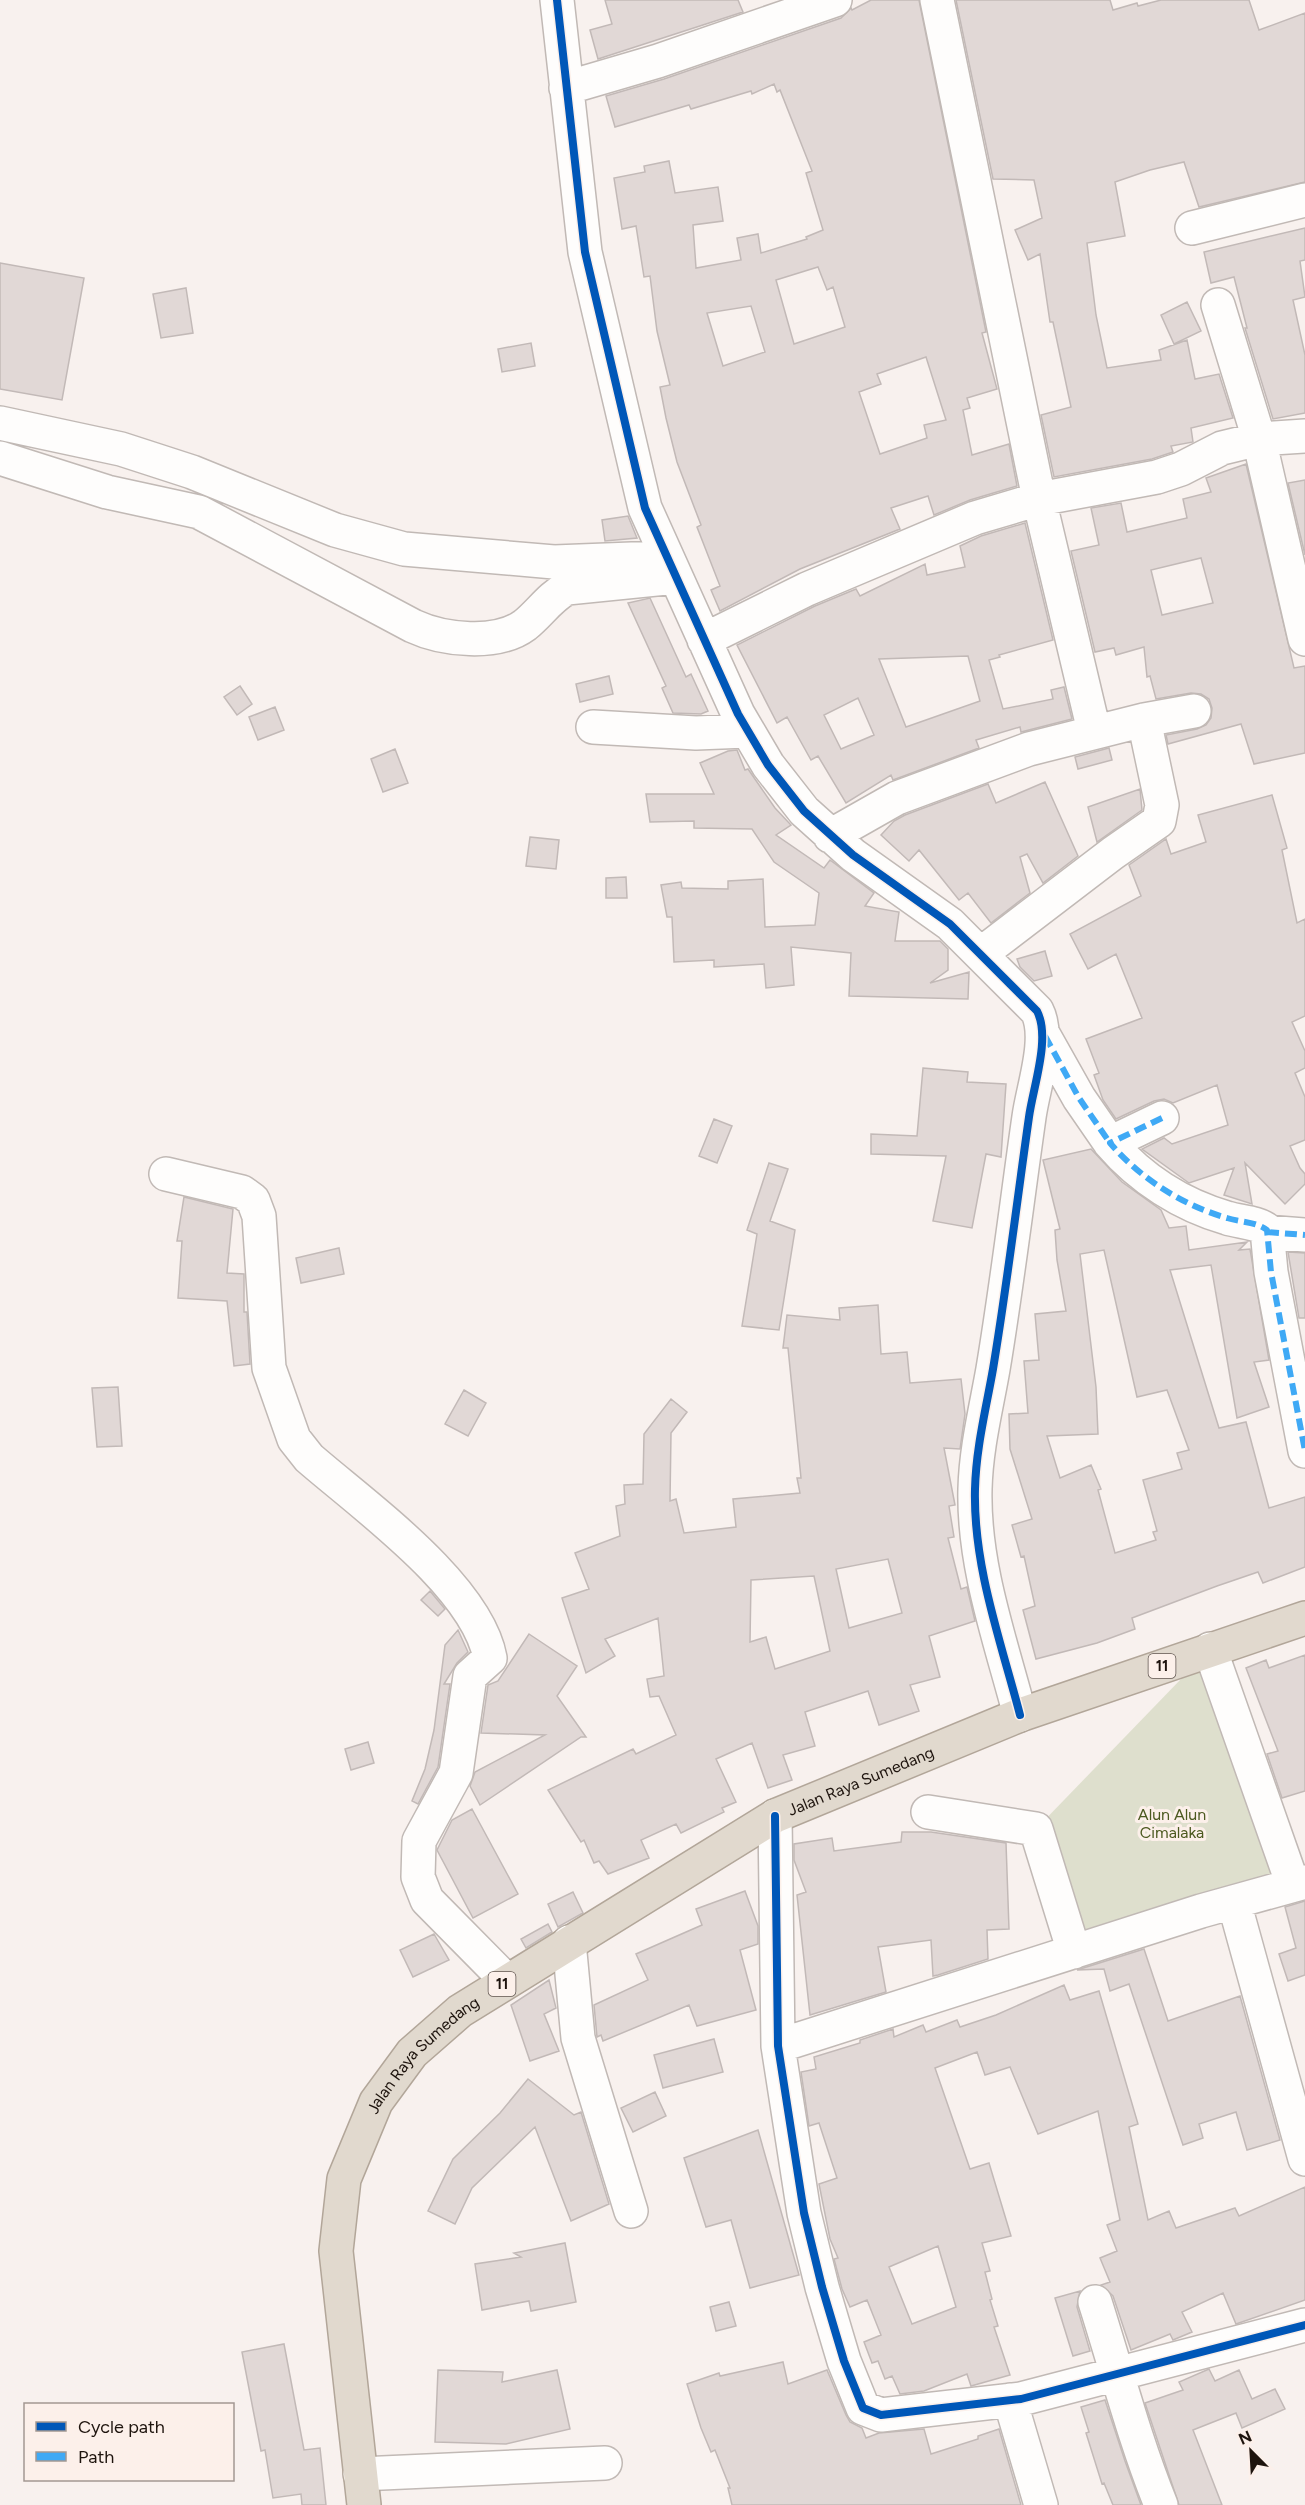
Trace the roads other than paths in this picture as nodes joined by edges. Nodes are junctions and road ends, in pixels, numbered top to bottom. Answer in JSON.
{"nodes":[{"id":1,"x":557,"y":0,"type":"edge"},
{"id":2,"x":835,"y":0,"type":"edge"},
{"id":3,"x":937,"y":0,"type":"edge"},
{"id":4,"x":566,"y":88,"type":"junction"},
{"id":5,"x":1305,"y":200,"type":"edge"},
{"id":6,"x":1192,"y":228,"type":"dead end"},
{"id":7,"x":1218,"y":305,"type":"dead end"},
{"id":8,"x":0,"y":423,"type":"edge"},
{"id":9,"x":1305,"y":436,"type":"edge"},
{"id":10,"x":1259,"y":439,"type":"junction"},
{"id":11,"x":0,"y":458,"type":"edge"},
{"id":12,"x":1040,"y":499,"type":"junction"},
{"id":13,"x":672,"y":567,"type":"junction"},
{"id":14,"x":1305,"y":639,"type":"edge"},
{"id":15,"x":704,"y":640,"type":"junction"},
{"id":16,"x":1194,"y":711,"type":"dead end"},
{"id":17,"x":1144,"y":720,"type":"junction"},
{"id":18,"x":593,"y":727,"type":"dead end"},
{"id":19,"x":747,"y":731,"type":"junction"},
{"id":20,"x":1094,"y":731,"type":"junction"},
{"id":21,"x":830,"y":836,"type":"junction"},
{"id":22,"x":982,"y":953,"type":"junction"},
{"id":23,"x":1041,"y":1048,"type":"junction"},
{"id":24,"x":1162,"y":1118,"type":"dead end"},
{"id":25,"x":1110,"y":1143,"type":"junction"},
{"id":26,"x":166,"y":1174,"type":"dead end"},
{"id":27,"x":1305,"y":1235,"type":"edge"},
{"id":28,"x":1268,"y":1238,"type":"junction"},
{"id":29,"x":1305,"y":1451,"type":"edge"},
{"id":30,"x":1305,"y":1618,"type":"edge"},
{"id":31,"x":1210,"y":1649,"type":"junction"},
{"id":32,"x":1020,"y":1715,"type":"junction"},
{"id":33,"x":928,"y":1812,"type":"dead end"},
{"id":34,"x":775,"y":1816,"type":"junction"},
{"id":35,"x":1299,"y":1884,"type":"edge"},
{"id":36,"x":1234,"y":1902,"type":"junction"},
{"id":37,"x":569,"y":1942,"type":"junction"},
{"id":38,"x":1074,"y":1952,"type":"junction"},
{"id":39,"x":507,"y":1981,"type":"junction"},
{"id":40,"x":778,"y":2046,"type":"junction"},
{"id":41,"x":1305,"y":2159,"type":"edge"},
{"id":42,"x":631,"y":2211,"type":"dead end"},
{"id":43,"x":1095,"y":2302,"type":"dead end"},
{"id":44,"x":1305,"y":2325,"type":"edge"},
{"id":45,"x":1118,"y":2374,"type":"junction"},
{"id":46,"x":1010,"y":2400,"type":"junction"},
{"id":47,"x":605,"y":2463,"type":"dead end"},
{"id":48,"x":362,"y":2489,"type":"edge"},
{"id":49,"x":1041,"y":2505,"type":"edge"},
{"id":50,"x":1161,"y":2505,"type":"edge"}],
"edges":[{"from":1,"to":4,"type":"street"},
{"from":2,"to":4,"type":"street"},
{"from":3,"to":12,"type":"street"},
{"from":4,"to":13,"type":"street"},
{"from":5,"to":6,"type":"street"},
{"from":7,"to":10,"type":"street"},
{"from":8,"to":13,"type":"street"},
{"from":9,"to":10,"type":"street"},
{"from":10,"to":12,"type":"street"},
{"from":10,"to":14,"type":"street"},
{"from":11,"to":13,"type":"street"},
{"from":12,"to":15,"type":"street"},
{"from":12,"to":20,"type":"street"},
{"from":13,"to":15,"type":"street"},
{"from":15,"to":19,"type":"street"},
{"from":16,"to":17,"type":"street"},
{"from":17,"to":20,"type":"street"},
{"from":17,"to":22,"type":"street"},
{"from":18,"to":19,"type":"street"},
{"from":19,"to":21,"type":"street"},
{"from":20,"to":21,"type":"street"},
{"from":21,"to":22,"type":"street"},
{"from":22,"to":23,"type":"street"},
{"from":23,"to":25,"type":"street"},
{"from":23,"to":32,"type":"street"},
{"from":24,"to":25,"type":"street"},
{"from":25,"to":28,"type":"street"},
{"from":26,"to":39,"type":"street"},
{"from":27,"to":28,"type":"street"},
{"from":28,"to":29,"type":"street"},
{"from":30,"to":31,"type":"highway","number":"11"},
{"from":31,"to":32,"type":"highway","number":"11"},
{"from":31,"to":35,"type":"street"},
{"from":32,"to":34,"type":"highway","name":"Jalan Raya Sumedang","number":"11"},
{"from":33,"to":38,"type":"street"},
{"from":34,"to":37,"type":"highway","name":"Jalan Raya Sumedang","number":"11"},
{"from":34,"to":40,"type":"street"},
{"from":35,"to":36,"type":"street"},
{"from":36,"to":38,"type":"street"},
{"from":36,"to":41,"type":"street"},
{"from":37,"to":39,"type":"highway","name":"Jalan Raya Sumedang","number":"11"},
{"from":37,"to":42,"type":"street"},
{"from":38,"to":40,"type":"street"},
{"from":39,"to":48,"type":"highway","name":"Jalan Raya Sumedang","number":"11"},
{"from":40,"to":46,"type":"street"},
{"from":43,"to":45,"type":"street"},
{"from":44,"to":45,"type":"street"},
{"from":45,"to":46,"type":"street"},
{"from":45,"to":50,"type":"street"},
{"from":46,"to":49,"type":"street"},
{"from":47,"to":48,"type":"street"}]}
